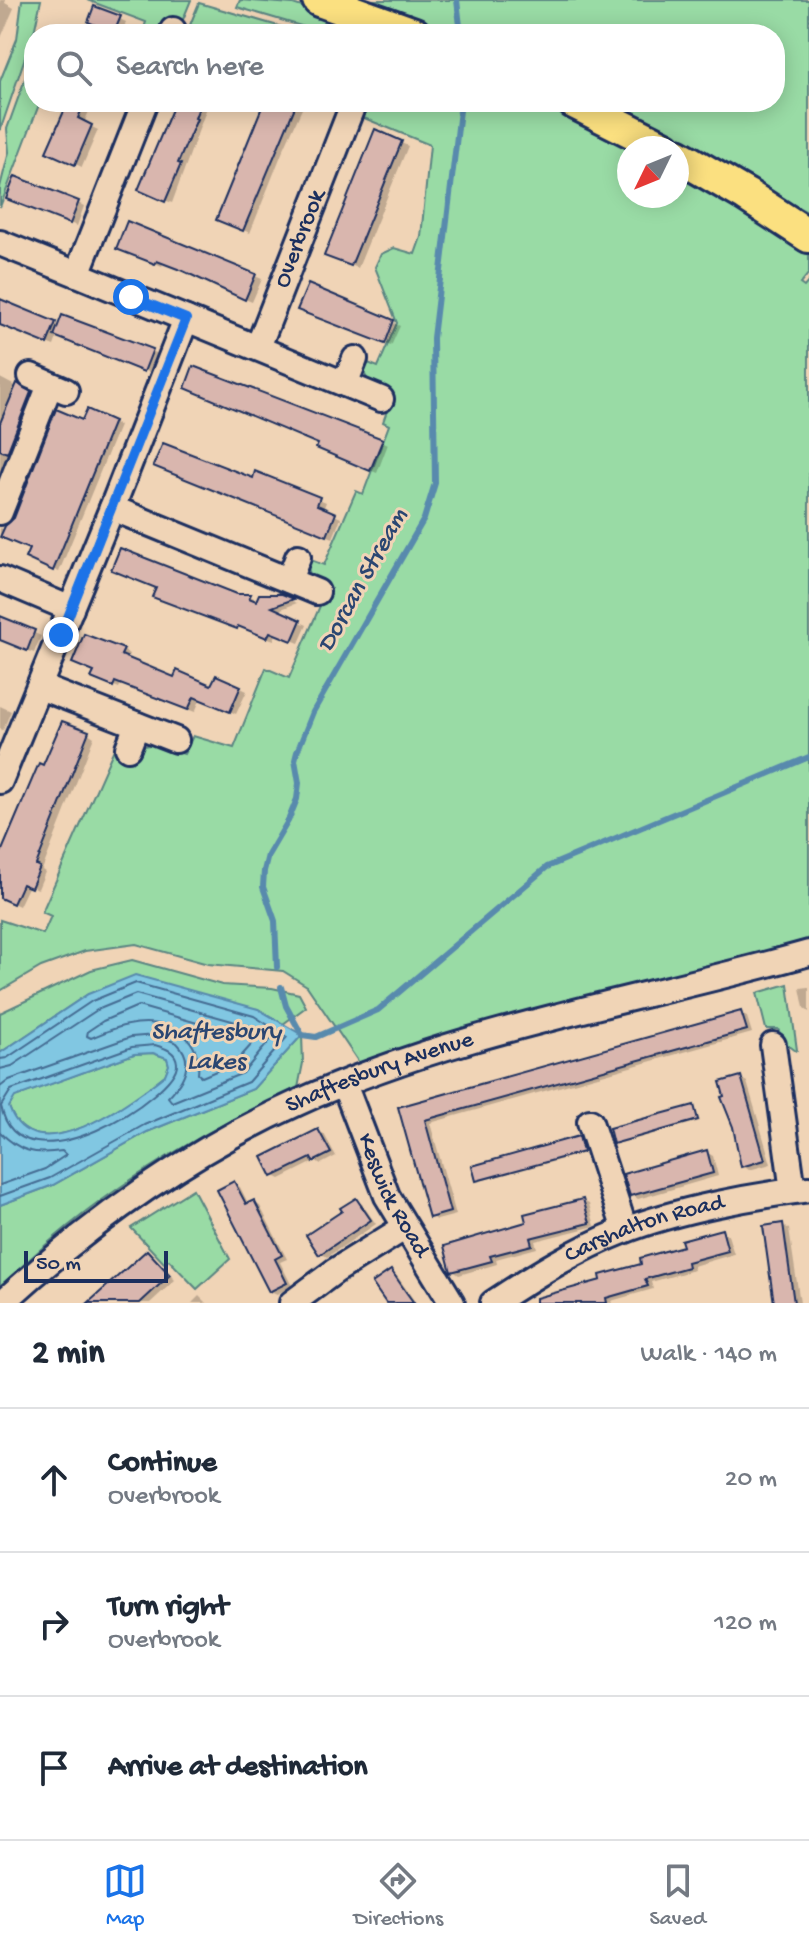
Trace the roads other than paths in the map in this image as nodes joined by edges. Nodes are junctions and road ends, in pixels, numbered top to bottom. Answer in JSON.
{"nodes":[{"id":1,"x":319,"y":0,"type":"edge"},
{"id":2,"x":386,"y":24,"type":"edge"},
{"id":3,"x":141,"y":112,"type":"edge"},
{"id":4,"x":345,"y":112,"type":"edge"},
{"id":5,"x":594,"y":112,"type":"edge"},
{"id":6,"x":641,"y":136,"type":"edge"},
{"id":7,"x":689,"y":162,"type":"edge"},
{"id":8,"x":809,"y":236,"type":"edge"},
{"id":9,"x":0,"y":243,"type":"edge"},
{"id":10,"x":77,"y":274,"type":"junction"},
{"id":11,"x":186,"y":319,"type":"junction"},
{"id":12,"x":258,"y":347,"type":"junction"},
{"id":13,"x":355,"y":359,"type":"dead end"},
{"id":14,"x":49,"y":384,"type":"dead end"},
{"id":15,"x":345,"y":384,"type":"junction"},
{"id":16,"x":381,"y":399,"type":"dead end"},
{"id":17,"x":112,"y":508,"type":"junction"},
{"id":18,"x":0,"y":512,"type":"edge"},
{"id":19,"x":298,"y":557,"type":"dead end"},
{"id":20,"x":0,"y":579,"type":"edge"},
{"id":21,"x":289,"y":580,"type":"junction"},
{"id":22,"x":317,"y":592,"type":"dead end"},
{"id":23,"x":71,"y":609,"type":"junction"},
{"id":24,"x":40,"y":687,"type":"junction"},
{"id":25,"x":137,"y":725,"type":"junction"},
{"id":26,"x":176,"y":740,"type":"dead end"},
{"id":27,"x":128,"y":748,"type":"dead end"},
{"id":28,"x":2,"y":770,"type":"edge"},
{"id":29,"x":809,"y":953,"type":"edge"},
{"id":30,"x":782,"y":1059,"type":"dead end"},
{"id":31,"x":344,"y":1084,"type":"junction"},
{"id":32,"x":590,"y":1122,"type":"dead end"},
{"id":33,"x":801,"y":1190,"type":"edge"},
{"id":34,"x":404,"y":1228,"type":"junction"},
{"id":35,"x":625,"y":1230,"type":"junction"},
{"id":36,"x":2,"y":1303,"type":"edge"},
{"id":37,"x":292,"y":1303,"type":"edge"},
{"id":38,"x":452,"y":1303,"type":"edge"},
{"id":39,"x":493,"y":1303,"type":"edge"}],
"edges":[{"from":1,"to":2,"type":"main road"},
{"from":3,"to":10,"type":"street"},
{"from":4,"to":12,"type":"street","name":"Overbrook"},
{"from":5,"to":6,"type":"main road"},
{"from":7,"to":8,"type":"main road"},
{"from":9,"to":10,"type":"street"},
{"from":10,"to":11,"type":"street"},
{"from":11,"to":12,"type":"street"},
{"from":11,"to":17,"type":"street"},
{"from":12,"to":15,"type":"street"},
{"from":13,"to":15,"type":"street"},
{"from":14,"to":18,"type":"street"},
{"from":15,"to":16,"type":"street"},
{"from":17,"to":21,"type":"street"},
{"from":17,"to":23,"type":"street"},
{"from":19,"to":21,"type":"street"},
{"from":20,"to":23,"type":"street"},
{"from":21,"to":22,"type":"street"},
{"from":23,"to":24,"type":"street"},
{"from":24,"to":25,"type":"street"},
{"from":24,"to":28,"type":"street"},
{"from":25,"to":26,"type":"street"},
{"from":25,"to":27,"type":"street"},
{"from":29,"to":31,"type":"street","name":"Shaftesbury Avenue"},
{"from":30,"to":33,"type":"street"},
{"from":31,"to":34,"type":"street","name":"Keswick Road"},
{"from":31,"to":36,"type":"street","name":"Shaftesbury Avenue"},
{"from":32,"to":35,"type":"street"},
{"from":33,"to":35,"type":"street","name":"Carshalton Road"},
{"from":34,"to":37,"type":"street"},
{"from":34,"to":38,"type":"street","name":"Keswick Road"},
{"from":35,"to":39,"type":"street","name":"Carshalton Road"}]}
